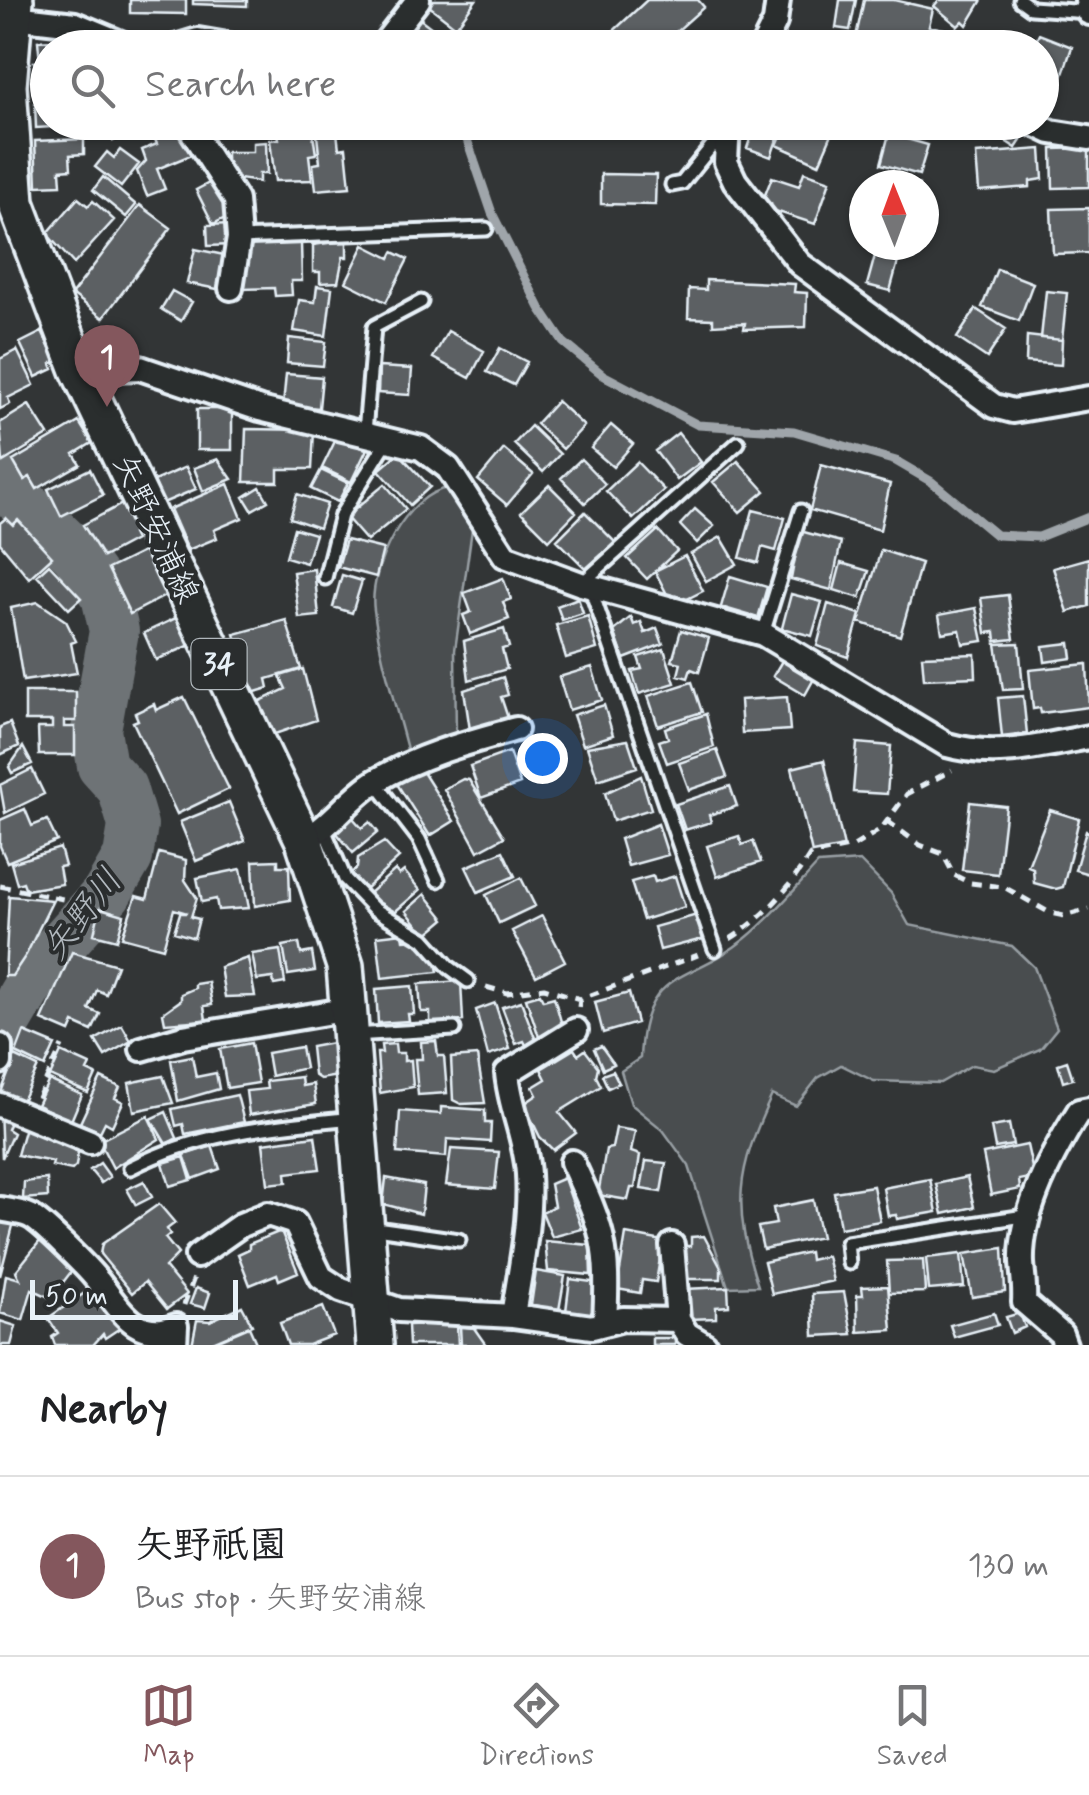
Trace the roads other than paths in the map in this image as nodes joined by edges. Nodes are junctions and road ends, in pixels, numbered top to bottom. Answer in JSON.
{"nodes":[{"id":1,"x":418,"y":0,"type":"edge"},
{"id":2,"x":778,"y":0,"type":"edge"},
{"id":3,"x":1020,"y":0,"type":"edge"},
{"id":4,"x":1087,"y":0,"type":"edge"},
{"id":5,"x":14,"y":9,"type":"edge"},
{"id":6,"x":1089,"y":12,"type":"edge"},
{"id":7,"x":90,"y":30,"type":"edge"},
{"id":8,"x":395,"y":30,"type":"edge"},
{"id":9,"x":771,"y":30,"type":"edge"},
{"id":10,"x":1059,"y":133,"type":"edge"},
{"id":11,"x":1089,"y":138,"type":"edge"},
{"id":12,"x":198,"y":140,"type":"edge"},
{"id":13,"x":718,"y":140,"type":"edge"},
{"id":14,"x":726,"y":140,"type":"edge"},
{"id":15,"x":672,"y":186,"type":"dead end"},
{"id":16,"x":8,"y":207,"type":"edge"},
{"id":17,"x":486,"y":229,"type":"dead end"},
{"id":18,"x":238,"y":238,"type":"junction"},
{"id":19,"x":230,"y":288,"type":"dead end"},
{"id":20,"x":421,"y":302,"type":"dead end"},
{"id":21,"x":79,"y":370,"type":"junction"},
{"id":22,"x":1089,"y":398,"type":"edge"},
{"id":23,"x":365,"y":432,"type":"junction"},
{"id":24,"x":390,"y":438,"type":"junction"},
{"id":25,"x":738,"y":443,"type":"dead end"},
{"id":26,"x":801,"y":511,"type":"dead end"},
{"id":27,"x":325,"y":578,"type":"dead end"},
{"id":28,"x":585,"y":585,"type":"junction"},
{"id":29,"x":764,"y":634,"type":"junction"},
{"id":30,"x":516,"y":728,"type":"dead end"},
{"id":31,"x":1089,"y":736,"type":"edge"},
{"id":32,"x":375,"y":782,"type":"junction"},
{"id":33,"x":314,"y":835,"type":"junction"},
{"id":34,"x":438,"y":880,"type":"dead end"},
{"id":35,"x":715,"y":949,"type":"road end"},
{"id":36,"x":468,"y":981,"type":"road end"},
{"id":37,"x":352,"y":1022,"type":"junction"},
{"id":38,"x":454,"y":1029,"type":"dead end"},
{"id":39,"x":576,"y":1030,"type":"road end"},
{"id":40,"x":142,"y":1049,"type":"dead end"},
{"id":41,"x":0,"y":1104,"type":"edge"},
{"id":42,"x":1089,"y":1109,"type":"edge"},
{"id":43,"x":360,"y":1118,"type":"junction"},
{"id":44,"x":90,"y":1142,"type":"dead end"},
{"id":45,"x":572,"y":1162,"type":"dead end"},
{"id":46,"x":130,"y":1168,"type":"dead end"},
{"id":47,"x":0,"y":1209,"type":"edge"},
{"id":48,"x":1031,"y":1215,"type":"junction"},
{"id":49,"x":368,"y":1227,"type":"junction"},
{"id":50,"x":459,"y":1240,"type":"dead end"},
{"id":51,"x":672,"y":1245,"type":"dead end"},
{"id":52,"x":197,"y":1256,"type":"dead end"},
{"id":53,"x":849,"y":1263,"type":"dead end"},
{"id":54,"x":370,"y":1298,"type":"junction"},
{"id":55,"x":514,"y":1316,"type":"junction"},
{"id":56,"x":678,"y":1320,"type":"junction"},
{"id":57,"x":596,"y":1332,"type":"edge"},
{"id":58,"x":175,"y":1345,"type":"edge"},
{"id":59,"x":375,"y":1345,"type":"edge"},
{"id":60,"x":705,"y":1345,"type":"edge"},
{"id":61,"x":1064,"y":1345,"type":"edge"}],
"edges":[{"from":1,"to":8,"type":"street"},
{"from":2,"to":9,"type":"street"},
{"from":3,"to":6,"type":"lane"},
{"from":4,"to":6,"type":"street"},
{"from":5,"to":7,"type":"street"},
{"from":5,"to":16,"type":"main road","name":"矢野安浦線","number":"34"},
{"from":10,"to":11,"type":"street"},
{"from":12,"to":18,"type":"street"},
{"from":13,"to":15,"type":"lane"},
{"from":14,"to":22,"type":"street"},
{"from":16,"to":21,"type":"main road","name":"矢野安浦線","number":"34"},
{"from":17,"to":18,"type":"lane"},
{"from":18,"to":19,"type":"street"},
{"from":20,"to":23,"type":"lane"},
{"from":21,"to":23,"type":"street"},
{"from":21,"to":33,"type":"main road","name":"矢野安浦線","number":"34"},
{"from":23,"to":24,"type":"street"},
{"from":24,"to":27,"type":"lane"},
{"from":24,"to":28,"type":"street"},
{"from":25,"to":28,"type":"lane"},
{"from":26,"to":29,"type":"lane"},
{"from":28,"to":29,"type":"street"},
{"from":28,"to":35,"type":"lane"},
{"from":29,"to":31,"type":"street"},
{"from":30,"to":32,"type":"street"},
{"from":32,"to":33,"type":"street"},
{"from":32,"to":34,"type":"lane"},
{"from":33,"to":36,"type":"lane"},
{"from":33,"to":37,"type":"main road","name":"矢野安浦線","number":"34"},
{"from":37,"to":38,"type":"lane"},
{"from":37,"to":40,"type":"street"},
{"from":37,"to":43,"type":"main road","name":"矢野安浦線","number":"34"},
{"from":39,"to":55,"type":"street"},
{"from":41,"to":44,"type":"street"},
{"from":42,"to":48,"type":"street"},
{"from":43,"to":46,"type":"lane"},
{"from":43,"to":49,"type":"main road","name":"矢野安浦線","number":"34"},
{"from":45,"to":57,"type":"street"},
{"from":47,"to":58,"type":"street"},
{"from":48,"to":53,"type":"lane"},
{"from":48,"to":61,"type":"street"},
{"from":49,"to":50,"type":"lane"},
{"from":49,"to":54,"type":"main road","name":"矢野安浦線","number":"34"},
{"from":51,"to":56,"type":"street"},
{"from":52,"to":54,"type":"street"},
{"from":54,"to":55,"type":"street"},
{"from":54,"to":59,"type":"main road","name":"矢野安浦線","number":"34"},
{"from":55,"to":57,"type":"street"},
{"from":56,"to":57,"type":"street"},
{"from":56,"to":60,"type":"street"}]}
